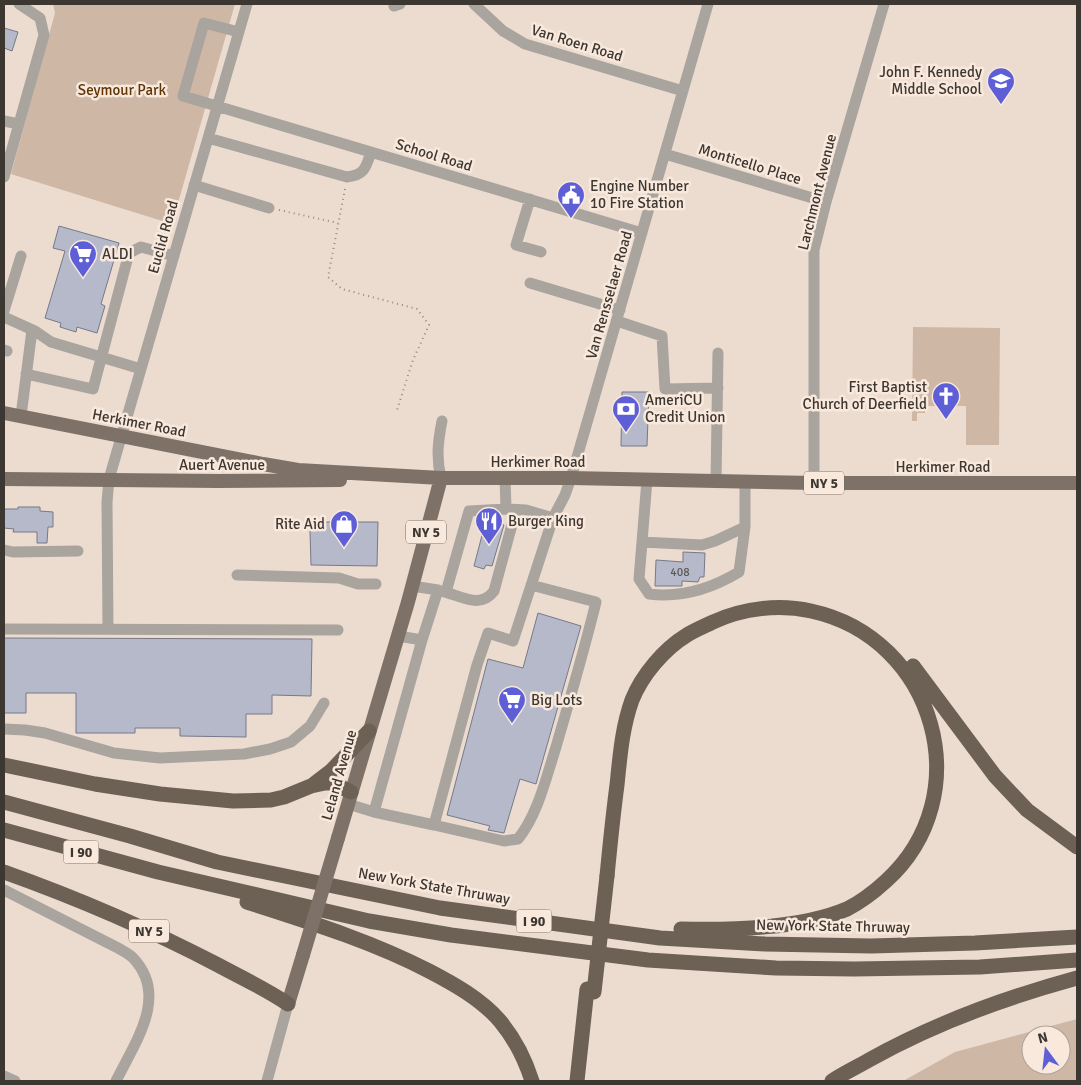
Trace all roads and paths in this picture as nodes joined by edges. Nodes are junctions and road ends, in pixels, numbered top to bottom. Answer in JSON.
{"nodes":[{"id":1,"x":19,"y":4,"type":"edge"},
{"id":2,"x":247,"y":4,"type":"edge"},
{"id":3,"x":474,"y":4,"type":"edge"},
{"id":4,"x":708,"y":4,"type":"edge"},
{"id":5,"x":884,"y":4,"type":"edge"},
{"id":6,"x":238,"y":32,"type":"junction"},
{"id":7,"x":683,"y":91,"type":"junction"},
{"id":8,"x":217,"y":106,"type":"junction"},
{"id":9,"x":4,"y":120,"type":"edge"},
{"id":10,"x":19,"y":124,"type":"junction"},
{"id":11,"x":208,"y":138,"type":"junction"},
{"id":12,"x":371,"y":152,"type":"junction"},
{"id":13,"x":665,"y":154,"type":"junction"},
{"id":14,"x":4,"y":177,"type":"edge"},
{"id":15,"x":347,"y":177,"type":"junction"},
{"id":16,"x":194,"y":185,"type":"junction"},
{"id":17,"x":530,"y":199,"type":"junction"},
{"id":18,"x":826,"y":202,"type":"junction"},
{"id":19,"x":269,"y":208,"type":"joint"},
{"id":20,"x":338,"y":223,"type":"junction"},
{"id":21,"x":642,"y":233,"type":"junction"},
{"id":22,"x":542,"y":252,"type":"dead end"},
{"id":23,"x":21,"y":256,"type":"dead end"},
{"id":24,"x":174,"y":256,"type":"junction"},
{"id":25,"x":530,"y":283,"type":"dead end"},
{"id":26,"x":4,"y":311,"type":"edge"},
{"id":27,"x":619,"y":315,"type":"junction"},
{"id":28,"x":4,"y":317,"type":"edge"},
{"id":29,"x":32,"y":330,"type":"junction"},
{"id":30,"x":718,"y":353,"type":"dead end"},
{"id":31,"x":102,"y":357,"type":"junction"},
{"id":32,"x":141,"y":369,"type":"junction"},
{"id":33,"x":26,"y":374,"type":"junction"},
{"id":34,"x":718,"y":388,"type":"junction"},
{"id":35,"x":397,"y":410,"type":"dead end"},
{"id":36,"x":4,"y":412,"type":"edge"},
{"id":37,"x":20,"y":416,"type":"junction"},
{"id":38,"x":442,"y":421,"type":"dead end"},
{"id":39,"x":121,"y":437,"type":"junction"},
{"id":40,"x":440,"y":478,"type":"junction"},
{"id":41,"x":505,"y":478,"type":"junction"},
{"id":42,"x":570,"y":478,"type":"junction"},
{"id":43,"x":4,"y":479,"type":"edge"},
{"id":44,"x":109,"y":479,"type":"junction"},
{"id":45,"x":648,"y":480,"type":"junction"},
{"id":46,"x":716,"y":481,"type":"junction"},
{"id":47,"x":745,"y":482,"type":"junction"},
{"id":48,"x":814,"y":483,"type":"junction"},
{"id":49,"x":1077,"y":483,"type":"edge"},
{"id":50,"x":510,"y":509,"type":"junction"},
{"id":51,"x":553,"y":518,"type":"junction"},
{"id":52,"x":745,"y":527,"type":"junction"},
{"id":53,"x":642,"y":542,"type":"junction"},
{"id":54,"x":4,"y":550,"type":"edge"},
{"id":55,"x":78,"y":551,"type":"dead end"},
{"id":56,"x":237,"y":575,"type":"dead end"},
{"id":57,"x":376,"y":584,"type":"dead end"},
{"id":58,"x":532,"y":585,"type":"junction"},
{"id":59,"x":412,"y":586,"type":"junction"},
{"id":60,"x":442,"y":591,"type":"junction"},
{"id":61,"x":4,"y":629,"type":"edge"},
{"id":62,"x":108,"y":629,"type":"junction"},
{"id":63,"x":338,"y":630,"type":"dead end"},
{"id":64,"x":398,"y":636,"type":"junction"},
{"id":65,"x":422,"y":640,"type":"junction"},
{"id":66,"x":324,"y":703,"type":"dead end"},
{"id":67,"x":4,"y":730,"type":"edge"},
{"id":68,"x":369,"y":730,"type":"junction"},
{"id":69,"x":4,"y":765,"type":"edge"},
{"id":70,"x":310,"y":786,"type":"junction"},
{"id":71,"x":349,"y":798,"type":"junction"},
{"id":72,"x":4,"y":802,"type":"edge"},
{"id":73,"x":374,"y":812,"type":"junction"},
{"id":74,"x":434,"y":825,"type":"junction"},
{"id":75,"x":4,"y":830,"type":"edge"},
{"id":76,"x":1077,"y":847,"type":"edge"},
{"id":77,"x":4,"y":872,"type":"edge"},
{"id":78,"x":158,"y":872,"type":"junction"},
{"id":79,"x":603,"y":875,"type":"junction"},
{"id":80,"x":4,"y":890,"type":"edge"},
{"id":81,"x":615,"y":932,"type":"junction"},
{"id":82,"x":1077,"y":937,"type":"edge"},
{"id":83,"x":1077,"y":960,"type":"edge"},
{"id":84,"x":1077,"y":978,"type":"edge"},
{"id":85,"x":590,"y":991,"type":"junction"},
{"id":86,"x":288,"y":1004,"type":"junction"},
{"id":87,"x":4,"y":1076,"type":"edge"},
{"id":88,"x":15,"y":1081,"type":"edge"},
{"id":89,"x":116,"y":1081,"type":"edge"},
{"id":90,"x":267,"y":1081,"type":"edge"},
{"id":91,"x":532,"y":1081,"type":"edge"},
{"id":92,"x":577,"y":1081,"type":"edge"},
{"id":93,"x":584,"y":1081,"type":"edge"},
{"id":94,"x":832,"y":1081,"type":"edge"}],
"edges":[{"from":1,"to":10,"type":"street"},
{"from":2,"to":6,"type":"street","name":"Euclid Road"},
{"from":3,"to":7,"type":"street","name":"Van Roen Road"},
{"from":4,"to":7,"type":"street","name":"Van Rensselaer Road"},
{"from":5,"to":18,"type":"street","name":"Larchmont Avenue"},
{"from":6,"to":8,"type":"street","name":"Euclid Road"},
{"from":6,"to":8,"type":"street","name":"School Road"},
{"from":7,"to":13,"type":"street","name":"Van Rensselaer Road"},
{"from":8,"to":11,"type":"street","name":"Euclid Road"},
{"from":8,"to":12,"type":"street","name":"School Road"},
{"from":9,"to":10,"type":"street"},
{"from":10,"to":14,"type":"street"},
{"from":11,"to":15,"type":"street"},
{"from":11,"to":16,"type":"street","name":"Euclid Road"},
{"from":12,"to":15,"type":"street"},
{"from":12,"to":17,"type":"street","name":"School Road"},
{"from":13,"to":18,"type":"street","name":"Monticello Place"},
{"from":13,"to":21,"type":"street","name":"Van Rensselaer Road"},
{"from":15,"to":20,"type":"path"},
{"from":16,"to":19,"type":"street"},
{"from":16,"to":24,"type":"street","name":"Euclid Road"},
{"from":17,"to":21,"type":"street","name":"School Road"},
{"from":17,"to":22,"type":"street"},
{"from":18,"to":48,"type":"street","name":"Larchmont Avenue"},
{"from":19,"to":20,"type":"path"},
{"from":20,"to":35,"type":"path"},
{"from":21,"to":27,"type":"street","name":"Van Rensselaer Road"},
{"from":23,"to":26,"type":"street"},
{"from":24,"to":31,"type":"street"},
{"from":24,"to":32,"type":"street","name":"Euclid Road"},
{"from":25,"to":27,"type":"street"},
{"from":27,"to":34,"type":"street"},
{"from":27,"to":42,"type":"street","name":"Van Rensselaer Road"},
{"from":28,"to":29,"type":"street"},
{"from":29,"to":31,"type":"street"},
{"from":29,"to":33,"type":"street"},
{"from":30,"to":34,"type":"street"},
{"from":31,"to":32,"type":"street"},
{"from":31,"to":33,"type":"street"},
{"from":32,"to":39,"type":"street","name":"Euclid Road"},
{"from":33,"to":37,"type":"street"},
{"from":34,"to":46,"type":"street"},
{"from":36,"to":37,"type":"main road","name":"Herkimer Road"},
{"from":37,"to":39,"type":"main road","name":"Herkimer Road"},
{"from":38,"to":40,"type":"street"},
{"from":39,"to":40,"type":"main road","name":"Herkimer Road"},
{"from":39,"to":44,"type":"street","name":"Euclid Road"},
{"from":40,"to":41,"type":"main road","name":"Herkimer Road","number":"NY 5"},
{"from":40,"to":44,"type":"main road","name":"Auert Avenue"},
{"from":40,"to":59,"type":"main road","name":"Leland Avenue","number":"NY 5"},
{"from":41,"to":42,"type":"main road","name":"Herkimer Road","number":"NY 5"},
{"from":41,"to":50,"type":"street"},
{"from":42,"to":45,"type":"main road","name":"Herkimer Road","number":"NY 5"},
{"from":42,"to":51,"type":"street","name":"Van Rensselaer Road"},
{"from":43,"to":44,"type":"main road","name":"Auert Avenue"},
{"from":44,"to":62,"type":"street","name":"Euclid Road"},
{"from":45,"to":46,"type":"main road","name":"Herkimer Road","number":"NY 5"},
{"from":45,"to":53,"type":"street"},
{"from":46,"to":47,"type":"main road","name":"Herkimer Road","number":"NY 5"},
{"from":47,"to":48,"type":"main road","name":"Herkimer Road","number":"NY 5"},
{"from":47,"to":52,"type":"street"},
{"from":48,"to":49,"type":"main road","name":"Herkimer Road","number":"NY 5"},
{"from":50,"to":51,"type":"street"},
{"from":50,"to":60,"type":"street"},
{"from":50,"to":60,"type":"street"},
{"from":51,"to":58,"type":"street","name":"Van Rensselaer Road"},
{"from":52,"to":53,"type":"street"},
{"from":52,"to":53,"type":"street"},
{"from":54,"to":55,"type":"street"},
{"from":56,"to":57,"type":"street"},
{"from":58,"to":74,"type":"street","name":"Van Rensselaer Road"},
{"from":58,"to":74,"type":"street"},
{"from":59,"to":60,"type":"street"},
{"from":59,"to":64,"type":"main road","name":"Leland Avenue","number":"NY 5"},
{"from":60,"to":65,"type":"street"},
{"from":61,"to":62,"type":"street"},
{"from":62,"to":63,"type":"street"},
{"from":64,"to":65,"type":"street"},
{"from":64,"to":68,"type":"main road","name":"Leland Avenue","number":"NY 5"},
{"from":65,"to":73,"type":"street"},
{"from":66,"to":67,"type":"street"},
{"from":68,"to":70,"type":"highway","number":"NY 5"},
{"from":68,"to":71,"type":"main road","name":"Leland Avenue","number":"NY 5"},
{"from":69,"to":70,"type":"highway","number":"NY 5"},
{"from":70,"to":71,"type":"highway"},
{"from":71,"to":73,"type":"street"},
{"from":71,"to":86,"type":"main road","name":"Leland Avenue","number":"NY 5","bridge":true},
{"from":72,"to":81,"type":"highway","name":"New York State Thruway","number":"I 90"},
{"from":73,"to":74,"type":"street"},
{"from":75,"to":78,"type":"highway","number":"I 90"},
{"from":76,"to":79,"type":"highway"},
{"from":77,"to":86,"type":"highway","number":"NY 5"},
{"from":78,"to":83,"type":"highway","number":"I 90"},
{"from":78,"to":91,"type":"highway"},
{"from":79,"to":81,"type":"highway"},
{"from":79,"to":85,"type":"highway","bridge":true},
{"from":80,"to":89,"type":"street"},
{"from":81,"to":82,"type":"highway","name":"New York State Thruway","number":"I 90"},
{"from":84,"to":94,"type":"highway"},
{"from":85,"to":92,"type":"highway"},
{"from":85,"to":93,"type":"highway"},
{"from":86,"to":90,"type":"street","name":"Leland Avenue"},
{"from":87,"to":88,"type":"street"}]}
